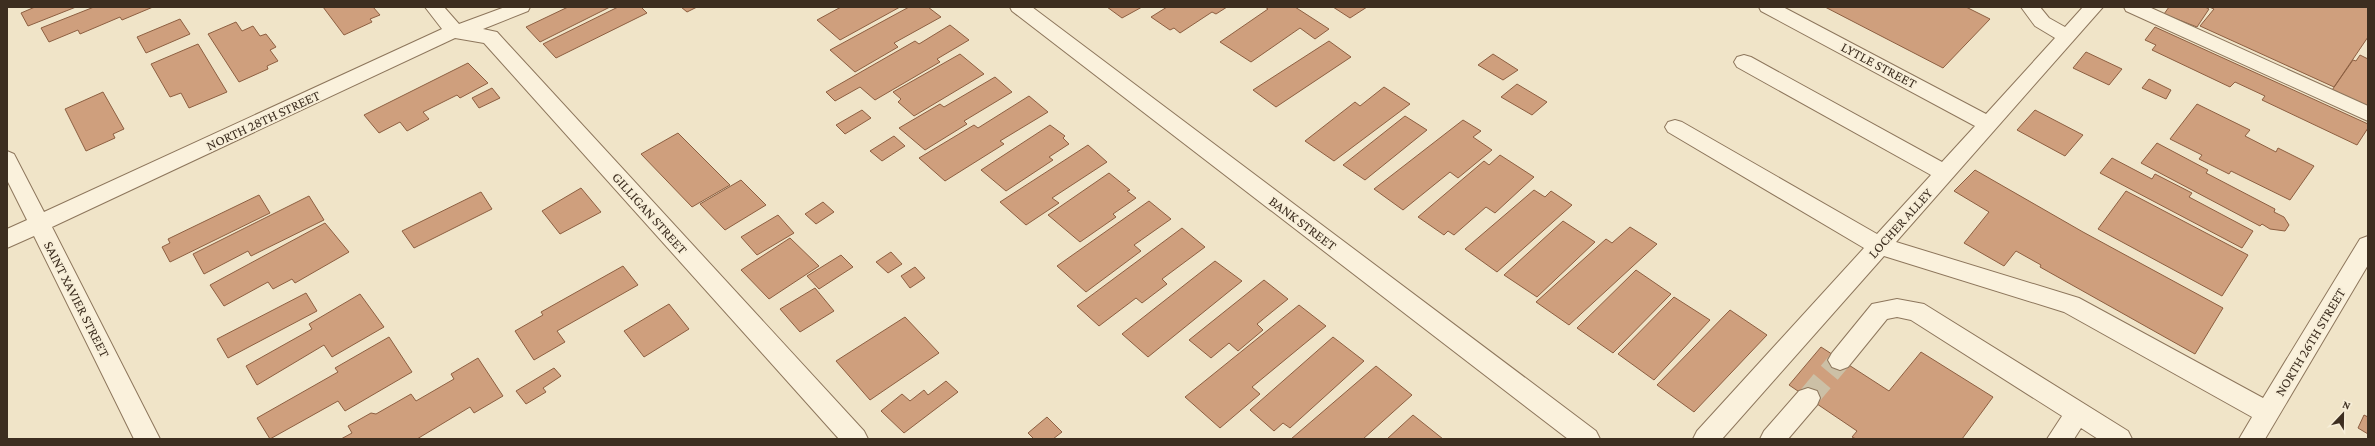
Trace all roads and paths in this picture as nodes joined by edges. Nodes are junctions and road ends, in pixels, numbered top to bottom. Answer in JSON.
{"nodes":[{"id":1,"x":434,"y":7,"type":"edge"},
{"id":2,"x":521,"y":7,"type":"edge"},
{"id":3,"x":1018,"y":7,"type":"edge"},
{"id":4,"x":1768,"y":7,"type":"edge"},
{"id":5,"x":2030,"y":7,"type":"edge"},
{"id":6,"x":2094,"y":7,"type":"edge"},
{"id":7,"x":2133,"y":7,"type":"edge"},
{"id":8,"x":455,"y":32,"type":"junction"},
{"id":9,"x":2068,"y":37,"type":"junction"},
{"id":10,"x":1744,"y":62,"type":"dead end"},
{"id":11,"x":2368,"y":114,"type":"edge"},
{"id":12,"x":1990,"y":124,"type":"junction"},
{"id":13,"x":1675,"y":127,"type":"dead end"},
{"id":14,"x":7,"y":159,"type":"edge"},
{"id":15,"x":1945,"y":172,"type":"junction"},
{"id":16,"x":39,"y":224,"type":"junction"},
{"id":17,"x":7,"y":239,"type":"edge"},
{"id":18,"x":2368,"y":245,"type":"edge"},
{"id":19,"x":1880,"y":246,"type":"junction"},
{"id":20,"x":1840,"y":360,"type":"tunnel mouth"},
{"id":21,"x":1808,"y":398,"type":"tunnel mouth"},
{"id":22,"x":2078,"y":413,"type":"junction"},
{"id":23,"x":2268,"y":413,"type":"junction"},
{"id":24,"x":146,"y":439,"type":"edge"},
{"id":25,"x":855,"y":439,"type":"edge"},
{"id":26,"x":1588,"y":439,"type":"edge"},
{"id":27,"x":1706,"y":439,"type":"edge"},
{"id":28,"x":1773,"y":439,"type":"edge"},
{"id":29,"x":2060,"y":439,"type":"edge"},
{"id":30,"x":2119,"y":439,"type":"edge"},
{"id":31,"x":2252,"y":439,"type":"edge"}],
"edges":[{"from":1,"to":8,"type":"street"},
{"from":2,"to":8,"type":"street","name":"NORTH 28TH STREET"},
{"from":3,"to":26,"type":"street","name":"BANK STREET"},
{"from":4,"to":12,"type":"street","name":"LYTLE STREET"},
{"from":5,"to":9,"type":"street"},
{"from":6,"to":9,"type":"street","name":"LOCHER ALLEY"},
{"from":7,"to":11,"type":"street"},
{"from":8,"to":16,"type":"street","name":"NORTH 28TH STREET"},
{"from":8,"to":25,"type":"street","name":"GILLIGAN STREET"},
{"from":9,"to":12,"type":"street","name":"LOCHER ALLEY"},
{"from":10,"to":15,"type":"street"},
{"from":12,"to":15,"type":"street","name":"LOCHER ALLEY"},
{"from":13,"to":19,"type":"street"},
{"from":14,"to":16,"type":"street","name":"SAINT XAVIER STREET"},
{"from":15,"to":19,"type":"street","name":"LOCHER ALLEY"},
{"from":16,"to":17,"type":"street","name":"NORTH 28TH STREET"},
{"from":16,"to":24,"type":"street","name":"SAINT XAVIER STREET"},
{"from":18,"to":23,"type":"street","name":"NORTH 26TH STREET"},
{"from":19,"to":23,"type":"street"},
{"from":19,"to":27,"type":"street","name":"LOCHER ALLEY"},
{"from":20,"to":22,"type":"street"},
{"from":21,"to":28,"type":"street"},
{"from":22,"to":29,"type":"street"},
{"from":22,"to":30,"type":"street"},
{"from":23,"to":31,"type":"street","name":"NORTH 26TH STREET"}]}
